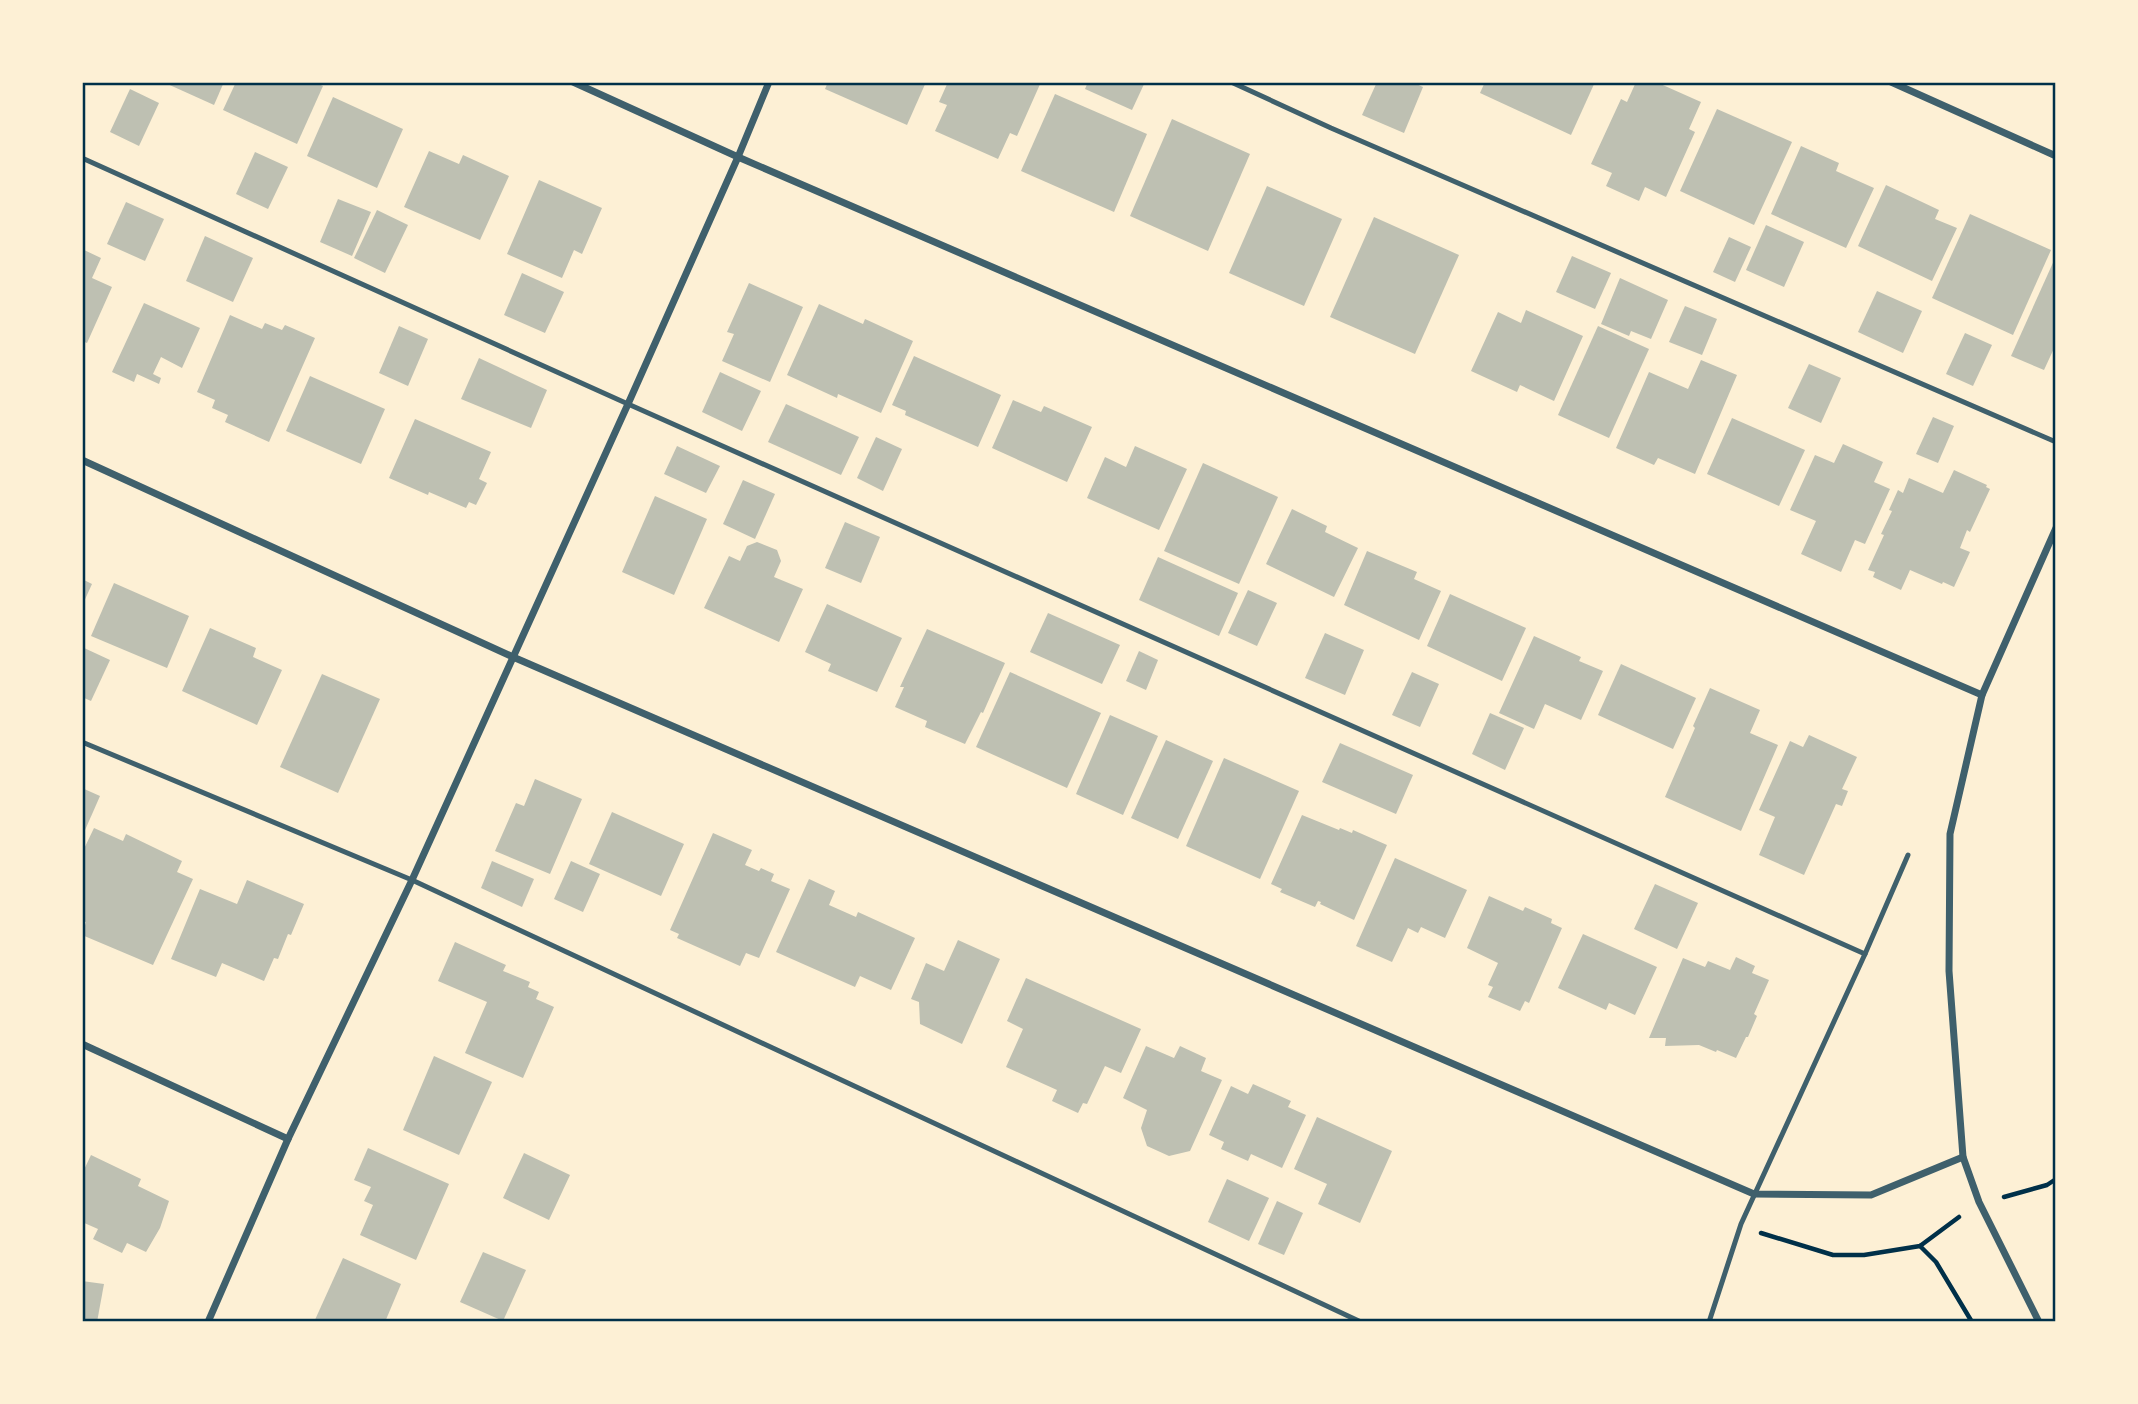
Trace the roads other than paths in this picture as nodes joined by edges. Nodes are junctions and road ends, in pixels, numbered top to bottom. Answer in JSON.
{"nodes":[{"id":1,"x":573,"y":82,"type":"edge"},
{"id":2,"x":768,"y":82,"type":"edge"},
{"id":3,"x":1231,"y":82,"type":"edge"},
{"id":4,"x":1891,"y":82,"type":"edge"},
{"id":5,"x":2056,"y":156,"type":"edge"},
{"id":6,"x":738,"y":157,"type":"junction"},
{"id":7,"x":82,"y":158,"type":"edge"},
{"id":8,"x":628,"y":404,"type":"junction"},
{"id":9,"x":2056,"y":442,"type":"edge"},
{"id":10,"x":82,"y":460,"type":"edge"},
{"id":11,"x":2056,"y":528,"type":"edge"},
{"id":12,"x":513,"y":657,"type":"junction"},
{"id":13,"x":1982,"y":695,"type":"junction"},
{"id":14,"x":82,"y":742,"type":"edge"},
{"id":15,"x":1908,"y":855,"type":"dead end"},
{"id":16,"x":412,"y":880,"type":"junction"},
{"id":17,"x":1865,"y":954,"type":"junction"},
{"id":18,"x":82,"y":1044,"type":"edge"},
{"id":19,"x":288,"y":1139,"type":"junction"},
{"id":20,"x":1962,"y":1157,"type":"junction"},
{"id":21,"x":1754,"y":1194,"type":"junction"},
{"id":22,"x":208,"y":1322,"type":"edge"},
{"id":23,"x":1362,"y":1322,"type":"edge"},
{"id":24,"x":1709,"y":1322,"type":"edge"},
{"id":25,"x":2039,"y":1322,"type":"edge"}],
"edges":[{"from":1,"to":6,"type":"street"},
{"from":2,"to":6,"type":"street"},
{"from":3,"to":9,"type":"lane"},
{"from":4,"to":5,"type":"street"},
{"from":6,"to":8,"type":"street"},
{"from":6,"to":13,"type":"street"},
{"from":7,"to":8,"type":"lane"},
{"from":8,"to":12,"type":"street"},
{"from":8,"to":17,"type":"lane"},
{"from":10,"to":12,"type":"street"},
{"from":11,"to":13,"type":"street"},
{"from":12,"to":16,"type":"street"},
{"from":12,"to":21,"type":"street"},
{"from":13,"to":20,"type":"street"},
{"from":14,"to":16,"type":"lane"},
{"from":15,"to":17,"type":"lane"},
{"from":16,"to":19,"type":"street"},
{"from":16,"to":23,"type":"lane"},
{"from":17,"to":21,"type":"lane"},
{"from":18,"to":19,"type":"street"},
{"from":19,"to":22,"type":"street"},
{"from":20,"to":21,"type":"street"},
{"from":20,"to":25,"type":"street"},
{"from":21,"to":24,"type":"lane"}]}
